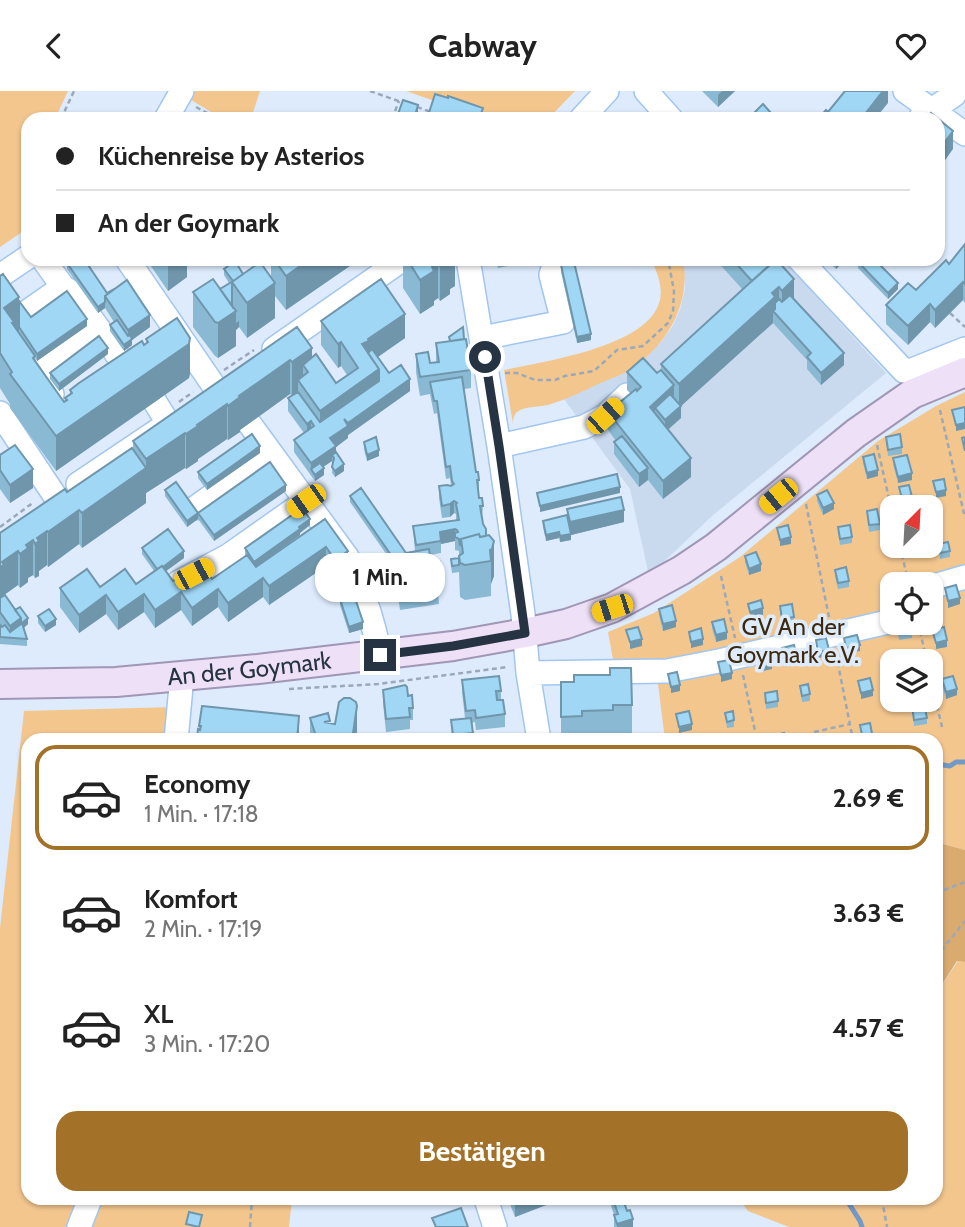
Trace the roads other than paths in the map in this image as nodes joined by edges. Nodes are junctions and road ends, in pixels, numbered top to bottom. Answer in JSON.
{"nodes":[{"id":1,"x":607,"y":91,"type":"edge"},
{"id":2,"x":646,"y":91,"type":"edge"},
{"id":3,"x":905,"y":91,"type":"edge"},
{"id":4,"x":956,"y":91,"type":"edge"},
{"id":5,"x":181,"y":93,"type":"edge"},
{"id":6,"x":170,"y":112,"type":"edge"},
{"id":7,"x":588,"y":112,"type":"edge"},
{"id":8,"x":665,"y":112,"type":"edge"},
{"id":9,"x":923,"y":112,"type":"edge"},
{"id":10,"x":928,"y":112,"type":"edge"},
{"id":11,"x":945,"y":124,"type":"edge"},
{"id":12,"x":965,"y":134,"type":"edge"},
{"id":13,"x":21,"y":262,"type":"edge"},
{"id":14,"x":48,"y":266,"type":"edge"},
{"id":15,"x":132,"y":266,"type":"edge"},
{"id":16,"x":393,"y":266,"type":"edge"},
{"id":17,"x":469,"y":266,"type":"edge"},
{"id":18,"x":554,"y":266,"type":"edge"},
{"id":19,"x":807,"y":266,"type":"edge"},
{"id":20,"x":0,"y":277,"type":"edge"},
{"id":21,"x":63,"y":287,"type":"junction"},
{"id":22,"x":27,"y":312,"type":"edge"},
{"id":23,"x":99,"y":329,"type":"junction"},
{"id":24,"x":482,"y":338,"type":"junction"},
{"id":25,"x":965,"y":349,"type":"edge"},
{"id":26,"x":261,"y":358,"type":"edge"},
{"id":27,"x":965,"y":372,"type":"edge"},
{"id":28,"x":102,"y":378,"type":"edge"},
{"id":29,"x":222,"y":385,"type":"junction"},
{"id":30,"x":627,"y":395,"type":"edge"},
{"id":31,"x":72,"y":400,"type":"edge"},
{"id":32,"x":155,"y":402,"type":"dead end"},
{"id":33,"x":236,"y":404,"type":"edge"},
{"id":34,"x":0,"y":414,"type":"edge"},
{"id":35,"x":169,"y":422,"type":"junction"},
{"id":36,"x":249,"y":423,"type":"dead end"},
{"id":37,"x":499,"y":446,"type":"junction"},
{"id":38,"x":271,"y":453,"type":"junction"},
{"id":39,"x":57,"y":499,"type":"junction"},
{"id":40,"x":306,"y":501,"type":"junction"},
{"id":41,"x":195,"y":508,"type":"edge"},
{"id":42,"x":38,"y":512,"type":"edge"},
{"id":43,"x":965,"y":577,"type":"edge"},
{"id":44,"x":176,"y":583,"type":"edge"},
{"id":45,"x":943,"y":583,"type":"edge"},
{"id":46,"x":880,"y":624,"type":"edge"},
{"id":47,"x":525,"y":633,"type":"junction"},
{"id":48,"x":380,"y":655,"type":"junction"},
{"id":49,"x":522,"y":675,"type":"junction"},
{"id":50,"x":182,"y":676,"type":"junction"},
{"id":51,"x":592,"y":683,"type":"edge"},
{"id":52,"x":0,"y":684,"type":"edge"},
{"id":53,"x":177,"y":733,"type":"edge"},
{"id":54,"x":537,"y":733,"type":"edge"},
{"id":55,"x":88,"y":1205,"type":"edge"},
{"id":56,"x":488,"y":1205,"type":"edge"},
{"id":57,"x":79,"y":1227,"type":"edge"},
{"id":58,"x":495,"y":1227,"type":"edge"}],
"edges":[{"from":1,"to":7,"type":"street"},
{"from":2,"to":8,"type":"street"},
{"from":3,"to":9,"type":"street"},
{"from":4,"to":10,"type":"street"},
{"from":5,"to":6,"type":"street"},
{"from":11,"to":12,"type":"street"},
{"from":13,"to":20,"type":"street"},
{"from":14,"to":21,"type":"street"},
{"from":15,"to":29,"type":"street"},
{"from":16,"to":26,"type":"street"},
{"from":17,"to":24,"type":"street"},
{"from":18,"to":24,"type":"street"},
{"from":19,"to":25,"type":"street"},
{"from":21,"to":22,"type":"street"},
{"from":21,"to":23,"type":"street"},
{"from":23,"to":28,"type":"street"},
{"from":23,"to":31,"type":"street"},
{"from":24,"to":37,"type":"street"},
{"from":27,"to":47,"type":"main road","name":"An der Goymark"},
{"from":29,"to":33,"type":"street"},
{"from":29,"to":35,"type":"street"},
{"from":30,"to":37,"type":"street"},
{"from":32,"to":35,"type":"street"},
{"from":34,"to":39,"type":"street"},
{"from":35,"to":39,"type":"street"},
{"from":36,"to":38,"type":"street"},
{"from":37,"to":47,"type":"street"},
{"from":38,"to":40,"type":"street"},
{"from":38,"to":41,"type":"street"},
{"from":39,"to":42,"type":"street"},
{"from":40,"to":44,"type":"street"},
{"from":40,"to":48,"type":"street"},
{"from":43,"to":45,"type":"street"},
{"from":46,"to":49,"type":"street"},
{"from":47,"to":48,"type":"main road","name":"An der Goymark"},
{"from":47,"to":49,"type":"street"},
{"from":48,"to":50,"type":"main road","name":"An der Goymark"},
{"from":49,"to":51,"type":"street"},
{"from":49,"to":54,"type":"street"},
{"from":50,"to":52,"type":"main road","name":"An der Goymark"},
{"from":50,"to":53,"type":"street"},
{"from":55,"to":57,"type":"street"},
{"from":56,"to":58,"type":"street"}]}
